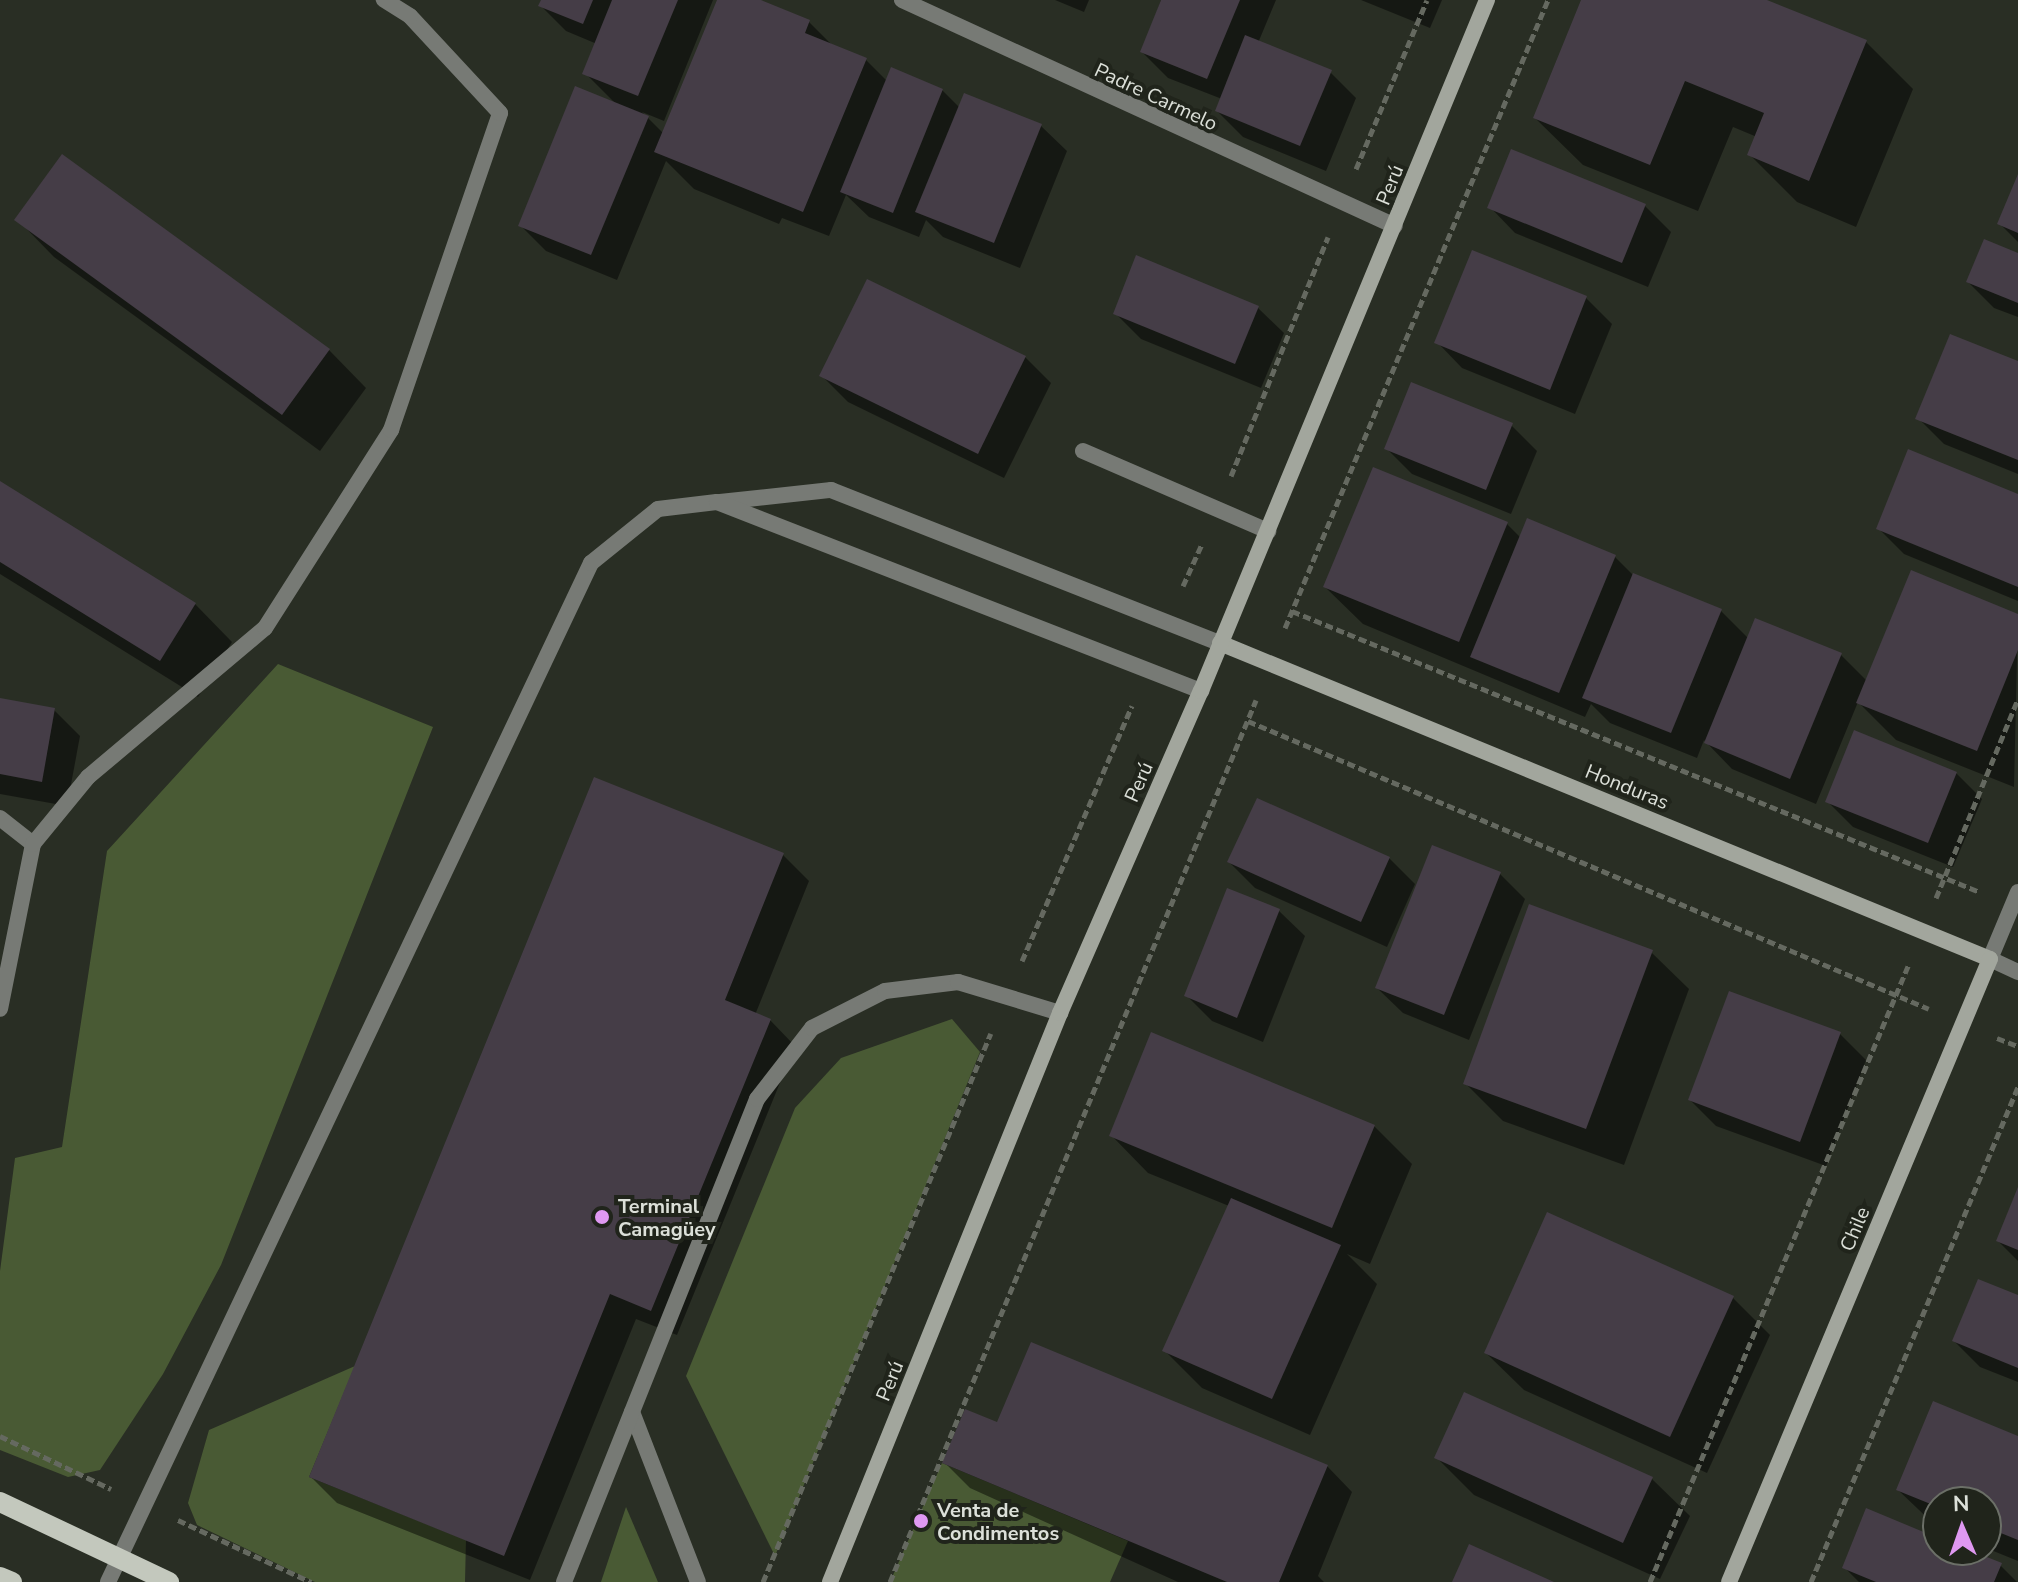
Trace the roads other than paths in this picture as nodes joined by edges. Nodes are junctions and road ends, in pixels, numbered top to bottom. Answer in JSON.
{"nodes":[{"id":1,"x":384,"y":0,"type":"edge"},
{"id":2,"x":902,"y":0,"type":"edge"},
{"id":3,"x":1487,"y":0,"type":"edge"},
{"id":4,"x":1395,"y":226,"type":"junction"},
{"id":5,"x":1083,"y":451,"type":"dead end"},
{"id":6,"x":717,"y":502,"type":"junction"},
{"id":7,"x":1268,"y":531,"type":"junction"},
{"id":8,"x":1220,"y":643,"type":"junction"},
{"id":9,"x":1201,"y":691,"type":"junction"},
{"id":10,"x":0,"y":818,"type":"edge"},
{"id":11,"x":33,"y":844,"type":"junction"},
{"id":12,"x":2015,"y":898,"type":"edge"},
{"id":13,"x":1990,"y":959,"type":"junction"},
{"id":14,"x":2018,"y":972,"type":"edge"},
{"id":15,"x":0,"y":1009,"type":"edge"},
{"id":16,"x":1060,"y":1013,"type":"junction"},
{"id":17,"x":632,"y":1412,"type":"junction"},
{"id":18,"x":0,"y":1502,"type":"edge"},
{"id":19,"x":118,"y":1561,"type":"junction"},
{"id":20,"x":0,"y":1577,"type":"edge"},
{"id":21,"x":12,"y":1582,"type":"edge"},
{"id":22,"x":108,"y":1582,"type":"edge"},
{"id":23,"x":169,"y":1582,"type":"edge"},
{"id":24,"x":564,"y":1582,"type":"edge"},
{"id":25,"x":698,"y":1582,"type":"edge"},
{"id":26,"x":830,"y":1582,"type":"edge"},
{"id":27,"x":1729,"y":1582,"type":"edge"}],
"edges":[{"from":1,"to":11,"type":"street"},
{"from":2,"to":4,"type":"street","name":"Padre Carmelo"},
{"from":3,"to":4,"type":"street","name":"Perú"},
{"from":4,"to":7,"type":"street","name":"Perú"},
{"from":5,"to":7,"type":"street"},
{"from":6,"to":8,"type":"street"},
{"from":6,"to":9,"type":"street"},
{"from":6,"to":19,"type":"street"},
{"from":7,"to":8,"type":"street","name":"Perú"},
{"from":8,"to":9,"type":"street","name":"Perú"},
{"from":8,"to":13,"type":"street","name":"Honduras"},
{"from":9,"to":16,"type":"street","name":"Perú"},
{"from":10,"to":11,"type":"street"},
{"from":11,"to":15,"type":"street"},
{"from":12,"to":13,"type":"street","name":"Chile"},
{"from":13,"to":14,"type":"street","name":"Honduras"},
{"from":13,"to":27,"type":"street","name":"Chile"},
{"from":16,"to":17,"type":"street"},
{"from":16,"to":26,"type":"street","name":"Perú"},
{"from":17,"to":24,"type":"street"},
{"from":17,"to":25,"type":"street"},
{"from":18,"to":19,"type":"main road"},
{"from":19,"to":22,"type":"street"},
{"from":19,"to":23,"type":"main road"},
{"from":20,"to":21,"type":"main road"}]}
